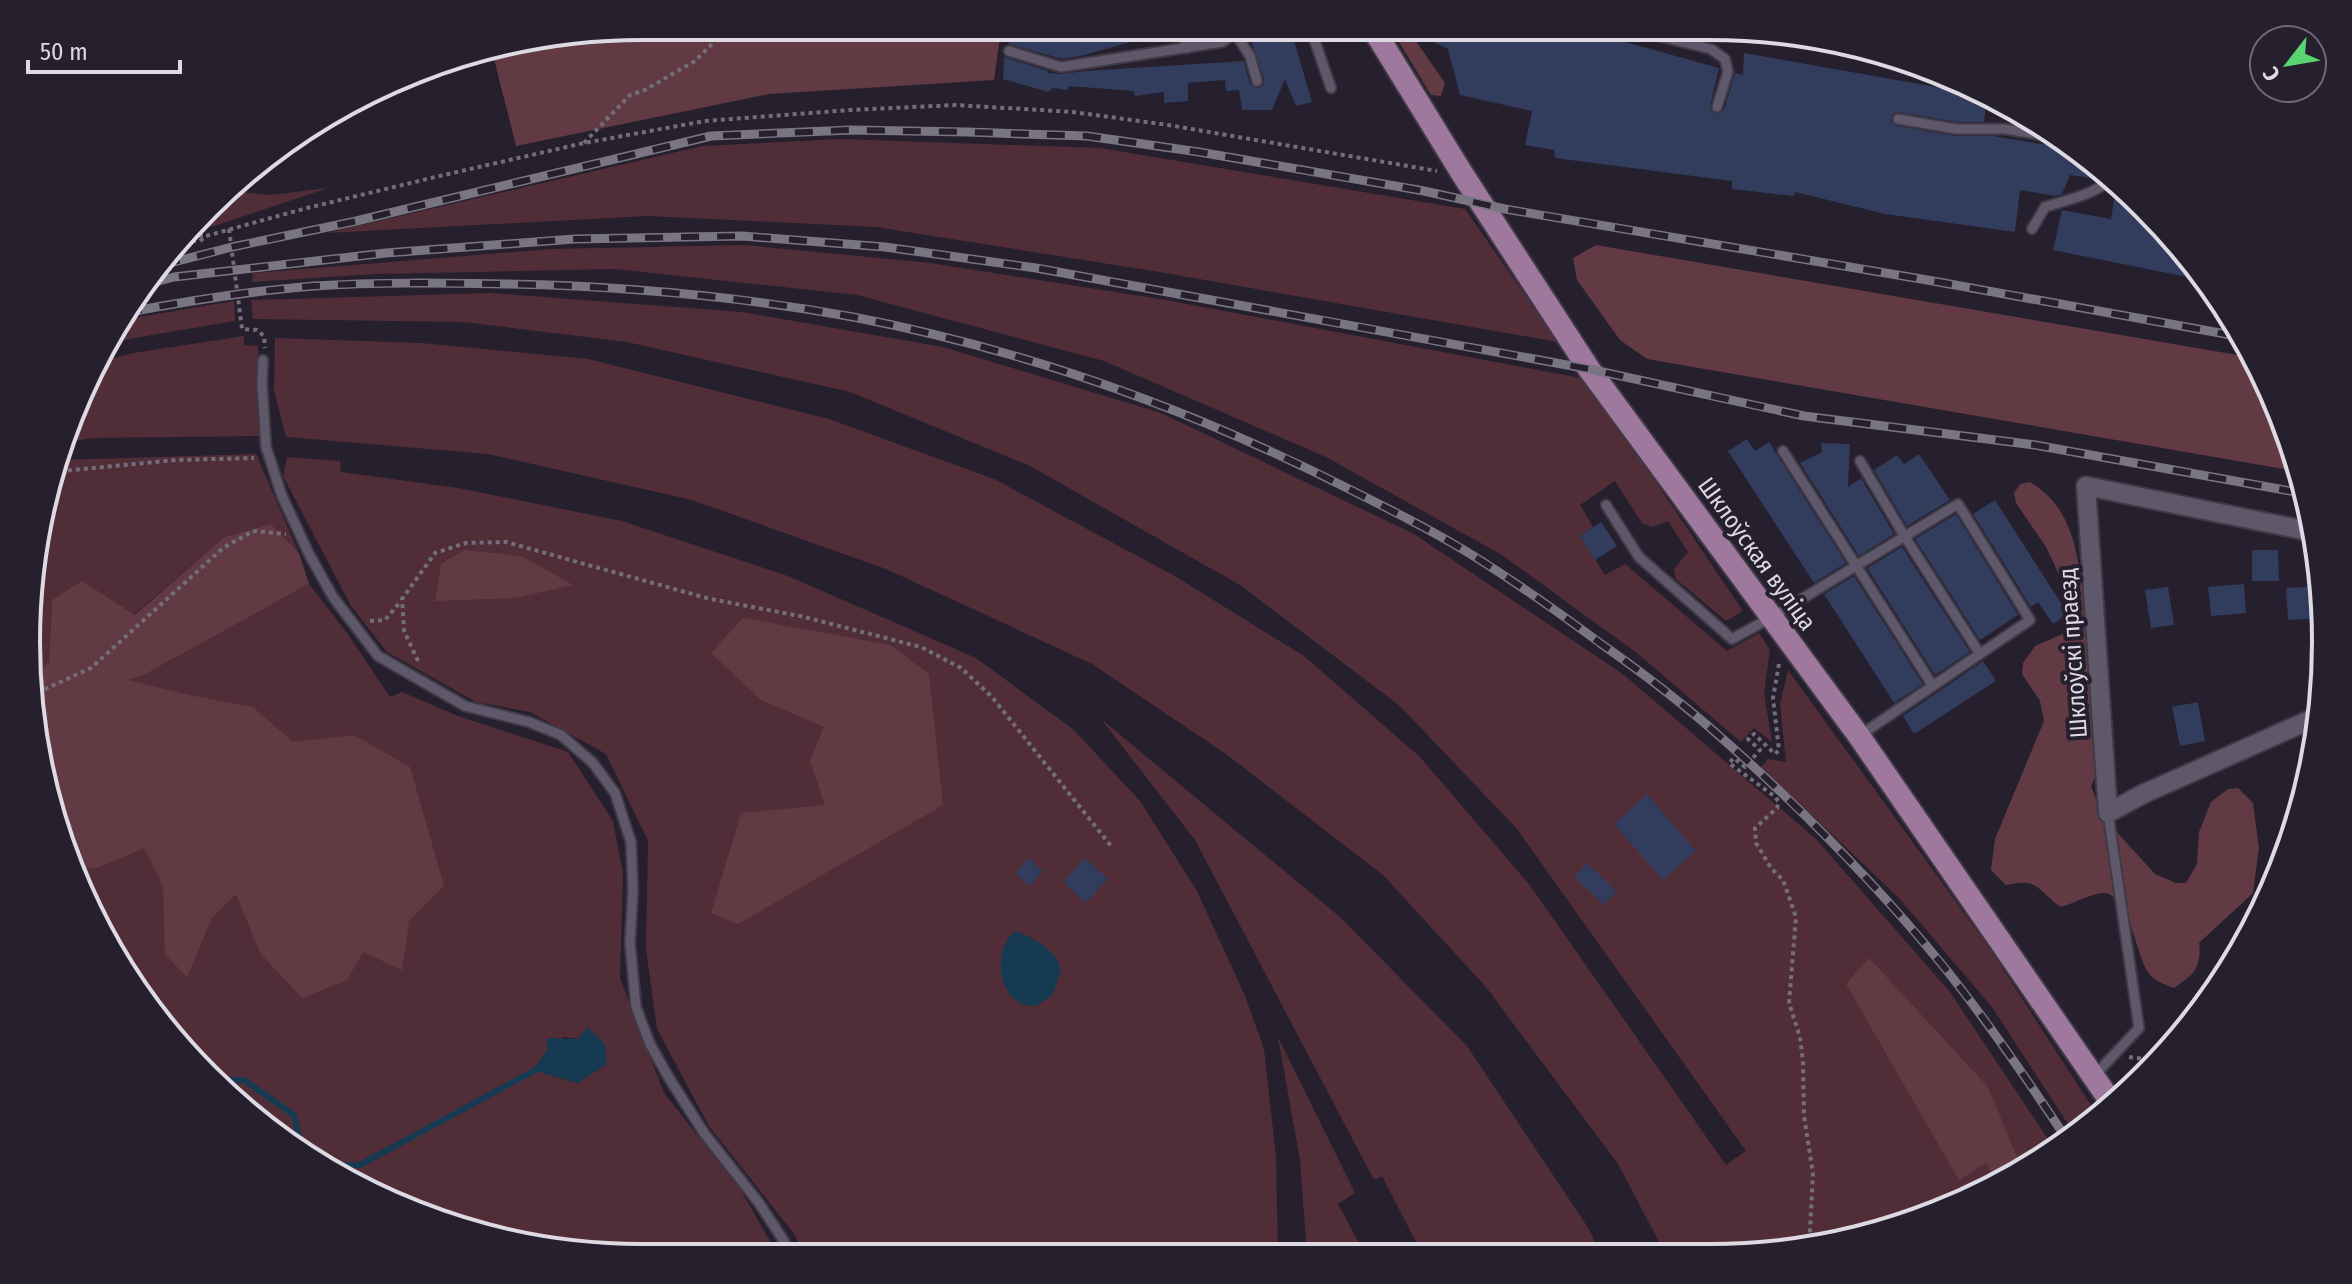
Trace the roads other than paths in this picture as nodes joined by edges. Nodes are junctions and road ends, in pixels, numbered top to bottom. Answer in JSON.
{"nodes":[{"id":1,"x":1185,"y":40,"type":"edge"},
{"id":2,"x":1224,"y":40,"type":"edge"},
{"id":3,"x":1240,"y":40,"type":"edge"},
{"id":4,"x":1314,"y":40,"type":"edge"},
{"id":5,"x":1380,"y":40,"type":"edge"},
{"id":6,"x":1675,"y":40,"type":"edge"},
{"id":7,"x":1187,"y":48,"type":"junction"},
{"id":8,"x":1009,"y":51,"type":"dead end"},
{"id":9,"x":1257,"y":81,"type":"dead end"},
{"id":10,"x":1331,"y":88,"type":"dead end"},
{"id":11,"x":1717,"y":107,"type":"dead end"},
{"id":12,"x":1898,"y":119,"type":"dead end"},
{"id":13,"x":2031,"y":133,"type":"edge"},
{"id":14,"x":2103,"y":186,"type":"edge"},
{"id":15,"x":2032,"y":229,"type":"dead end"},
{"id":16,"x":263,"y":360,"type":"road end"},
{"id":17,"x":1783,"y":451,"type":"dead end"},
{"id":18,"x":1860,"y":461,"type":"dead end"},
{"id":19,"x":1606,"y":505,"type":"dead end"},
{"id":20,"x":2301,"y":530,"type":"edge"},
{"id":21,"x":1905,"y":537,"type":"junction"},
{"id":22,"x":1856,"y":567,"type":"junction"},
{"id":23,"x":1772,"y":617,"type":"junction"},
{"id":24,"x":1980,"y":654,"type":"junction"},
{"id":25,"x":1933,"y":686,"type":"junction"},
{"id":26,"x":2307,"y":721,"type":"edge"},
{"id":27,"x":1859,"y":736,"type":"junction"},
{"id":28,"x":2108,"y":813,"type":"junction"},
{"id":29,"x":2094,"y":1076,"type":"junction"},
{"id":30,"x":2107,"y":1095,"type":"edge"},
{"id":31,"x":785,"y":1244,"type":"edge"}],
"edges":[{"from":1,"to":7,"type":"lane"},
{"from":2,"to":7,"type":"lane"},
{"from":3,"to":9,"type":"lane"},
{"from":4,"to":10,"type":"lane"},
{"from":5,"to":23,"type":"main road","name":"Шклоўская вуліца"},
{"from":6,"to":11,"type":"lane"},
{"from":7,"to":8,"type":"lane"},
{"from":12,"to":13,"type":"lane"},
{"from":14,"to":15,"type":"lane"},
{"from":16,"to":31,"type":"lane"},
{"from":17,"to":22,"type":"lane"},
{"from":18,"to":21,"type":"lane"},
{"from":19,"to":23,"type":"lane"},
{"from":20,"to":28,"type":"street","name":"Шклоўскі праезд"},
{"from":21,"to":22,"type":"lane"},
{"from":21,"to":24,"type":"lane"},
{"from":21,"to":24,"type":"lane"},
{"from":22,"to":23,"type":"lane"},
{"from":22,"to":25,"type":"lane"},
{"from":23,"to":27,"type":"main road","name":"Шклоўская вуліца"},
{"from":24,"to":25,"type":"lane"},
{"from":25,"to":27,"type":"lane"},
{"from":26,"to":28,"type":"street"},
{"from":27,"to":29,"type":"main road","name":"Шклоўская вуліца"},
{"from":28,"to":29,"type":"lane"},
{"from":29,"to":30,"type":"main road","name":"Шклоўская вуліца"}]}
